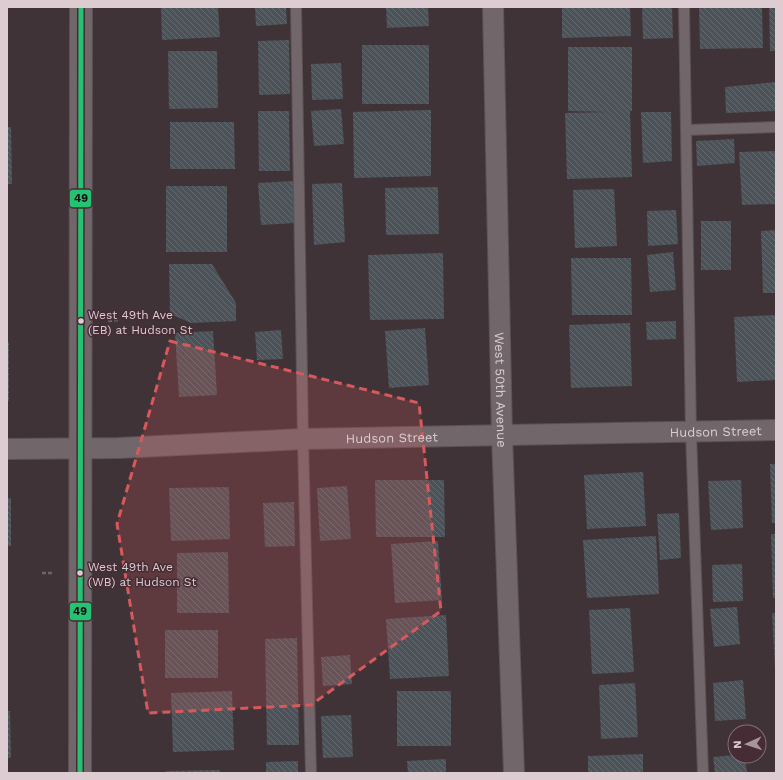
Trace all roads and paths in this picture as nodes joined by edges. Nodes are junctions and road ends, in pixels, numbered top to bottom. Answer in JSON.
{"nodes":[{"id":1,"x":81,"y":7,"type":"edge"},
{"id":2,"x":296,"y":7,"type":"edge"},
{"id":3,"x":493,"y":7,"type":"edge"},
{"id":4,"x":684,"y":7,"type":"edge"},
{"id":5,"x":776,"y":127,"type":"edge"},
{"id":6,"x":686,"y":130,"type":"junction"},
{"id":7,"x":119,"y":320,"type":"dead end"},
{"id":8,"x":108,"y":321,"type":"dead end"},
{"id":9,"x":776,"y":430,"type":"edge"},
{"id":10,"x":691,"y":433,"type":"junction"},
{"id":11,"x":502,"y":435,"type":"junction"},
{"id":12,"x":303,"y":439,"type":"junction"},
{"id":13,"x":80,"y":448,"type":"junction"},
{"id":14,"x":7,"y":449,"type":"edge"},
{"id":15,"x":42,"y":573,"type":"dead end"},
{"id":16,"x":52,"y":573,"type":"dead end"},
{"id":17,"x":80,"y":773,"type":"edge"},
{"id":18,"x":311,"y":773,"type":"edge"},
{"id":19,"x":514,"y":773,"type":"edge"},
{"id":20,"x":703,"y":773,"type":"edge"}],
"edges":[{"from":1,"to":13,"type":"street"},
{"from":2,"to":12,"type":"lane"},
{"from":3,"to":11,"type":"street","name":"West 50th Avenue"},
{"from":4,"to":6,"type":"lane"},
{"from":5,"to":6,"type":"lane"},
{"from":6,"to":10,"type":"lane"},
{"from":7,"to":8,"type":"path"},
{"from":9,"to":10,"type":"street","name":"Hudson Street"},
{"from":10,"to":11,"type":"street","name":"Hudson Street"},
{"from":10,"to":20,"type":"lane"},
{"from":11,"to":12,"type":"street","name":"Hudson Street"},
{"from":11,"to":19,"type":"street","name":"West 50th Avenue"},
{"from":12,"to":13,"type":"street","name":"Hudson Street"},
{"from":12,"to":18,"type":"lane"},
{"from":13,"to":14,"type":"street","name":"Hudson Street"},
{"from":13,"to":17,"type":"street"},
{"from":15,"to":16,"type":"path"}]}
